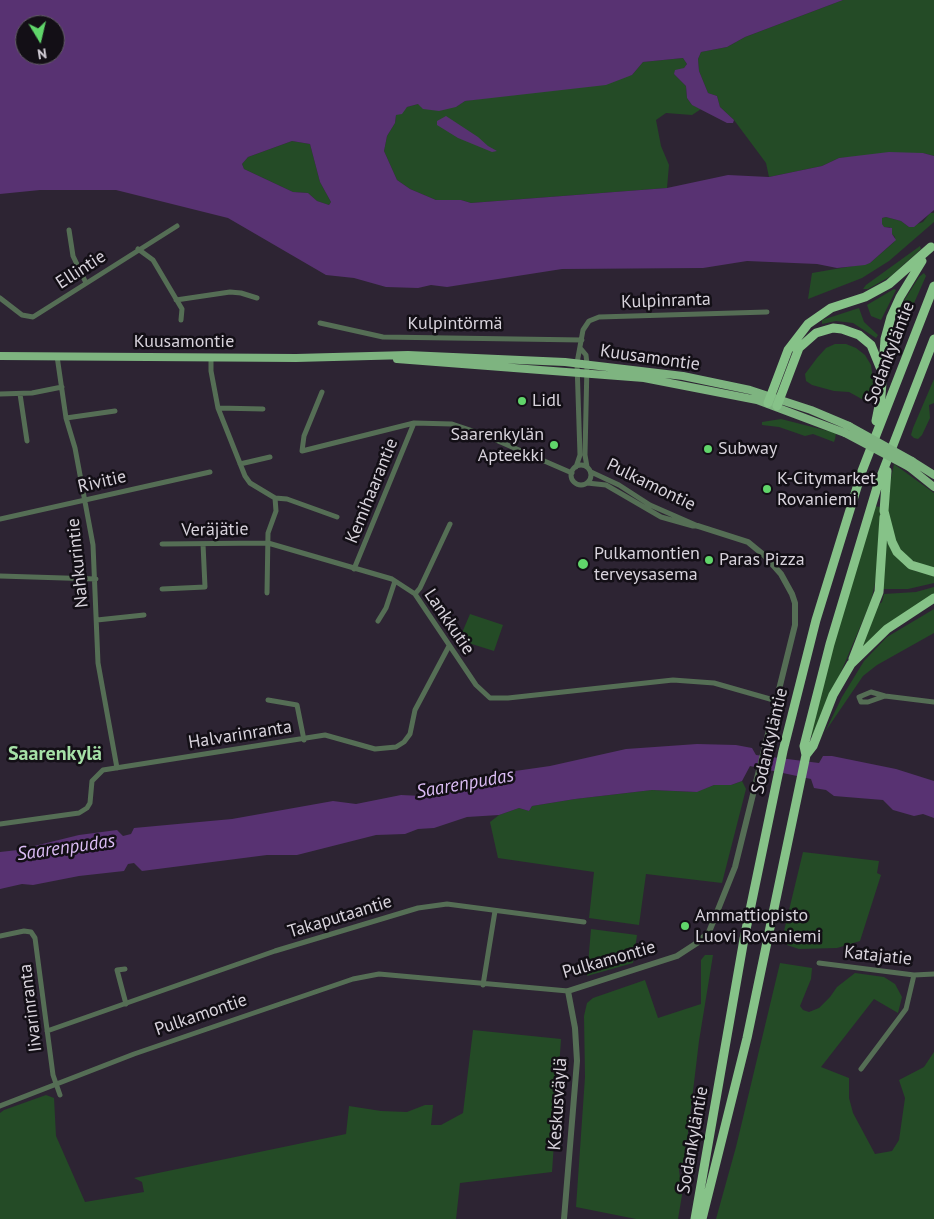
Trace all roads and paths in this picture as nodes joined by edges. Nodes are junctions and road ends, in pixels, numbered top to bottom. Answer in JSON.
{"nodes":[{"id":1,"x":177,"y":226,"type":"dead end"},
{"id":2,"x":69,"y":230,"type":"dead end"},
{"id":3,"x":933,"y":246,"type":"edge"},
{"id":4,"x":138,"y":249,"type":"junction"},
{"id":5,"x":86,"y":283,"type":"junction"},
{"id":6,"x":934,"y":286,"type":"edge"},
{"id":7,"x":0,"y":298,"type":"edge"},
{"id":8,"x":257,"y":298,"type":"dead end"},
{"id":9,"x":176,"y":300,"type":"junction"},
{"id":10,"x":767,"y":312,"type":"dead end"},
{"id":11,"x":180,"y":320,"type":"dead end"},
{"id":12,"x":320,"y":323,"type":"dead end"},
{"id":13,"x":934,"y":339,"type":"edge"},
{"id":14,"x":582,"y":340,"type":"junction"},
{"id":15,"x":581,"y":349,"type":"junction"},
{"id":16,"x":0,"y":356,"type":"edge"},
{"id":17,"x":57,"y":356,"type":"junction"},
{"id":18,"x":368,"y":356,"type":"junction"},
{"id":19,"x":211,"y":357,"type":"junction"},
{"id":20,"x":577,"y":363,"type":"junction"},
{"id":21,"x":587,"y":364,"type":"junction"},
{"id":22,"x":577,"y":373,"type":"junction"},
{"id":23,"x":587,"y":373,"type":"junction"},
{"id":24,"x":882,"y":376,"type":"junction"},
{"id":25,"x":62,"y":387,"type":"junction"},
{"id":26,"x":322,"y":392,"type":"dead end"},
{"id":27,"x":0,"y":394,"type":"edge"},
{"id":28,"x":20,"y":394,"type":"junction"},
{"id":29,"x":774,"y":401,"type":"junction"},
{"id":30,"x":218,"y":408,"type":"junction"},
{"id":31,"x":263,"y":409,"type":"dead end"},
{"id":32,"x":115,"y":412,"type":"dead end"},
{"id":33,"x":66,"y":418,"type":"junction"},
{"id":34,"x":414,"y":422,"type":"junction"},
{"id":35,"x":878,"y":428,"type":"junction"},
{"id":36,"x":27,"y":440,"type":"dead end"},
{"id":37,"x":270,"y":457,"type":"dead end"},
{"id":38,"x":240,"y":464,"type":"junction"},
{"id":39,"x":910,"y":464,"type":"junction"},
{"id":40,"x":886,"y":465,"type":"junction"},
{"id":41,"x":576,"y":467,"type":"junction"},
{"id":42,"x":589,"y":470,"type":"junction"},
{"id":43,"x":210,"y":472,"type":"dead end"},
{"id":44,"x":572,"y":473,"type":"junction"},
{"id":45,"x":934,"y":476,"type":"edge"},
{"id":46,"x":587,"y":483,"type":"junction"},
{"id":47,"x":934,"y":487,"type":"edge"},
{"id":48,"x":275,"y":498,"type":"junction"},
{"id":49,"x":85,"y":500,"type":"junction"},
{"id":50,"x":884,"y":516,"type":"junction"},
{"id":51,"x":337,"y":517,"type":"dead end"},
{"id":52,"x":0,"y":520,"type":"edge"},
{"id":53,"x":450,"y":524,"type":"dead end"},
{"id":54,"x":698,"y":526,"type":"junction"},
{"id":55,"x":268,"y":543,"type":"junction"},
{"id":56,"x":162,"y":544,"type":"dead end"},
{"id":57,"x":203,"y":544,"type":"junction"},
{"id":58,"x":354,"y":569,"type":"junction"},
{"id":59,"x":934,"y":572,"type":"edge"},
{"id":60,"x":0,"y":576,"type":"edge"},
{"id":61,"x":96,"y":579,"type":"junction"},
{"id":62,"x":395,"y":580,"type":"junction"},
{"id":63,"x":162,"y":589,"type":"dead end"},
{"id":64,"x":267,"y":593,"type":"dead end"},
{"id":65,"x":415,"y":594,"type":"junction"},
{"id":66,"x":934,"y":598,"type":"edge"},
{"id":67,"x":144,"y":615,"type":"dead end"},
{"id":68,"x":97,"y":620,"type":"junction"},
{"id":69,"x":378,"y":621,"type":"dead end"},
{"id":70,"x":449,"y":646,"type":"junction"},
{"id":71,"x":851,"y":664,"type":"junction"},
{"id":72,"x":885,"y":696,"type":"dead end"},
{"id":73,"x":268,"y":700,"type":"dead end"},
{"id":74,"x":776,"y":701,"type":"junction"},
{"id":75,"x":934,"y":702,"type":"edge"},
{"id":76,"x":304,"y":740,"type":"junction"},
{"id":77,"x":806,"y":755,"type":"junction"},
{"id":78,"x":117,"y":768,"type":"junction"},
{"id":79,"x":0,"y":824,"type":"edge"},
{"id":80,"x":495,"y":912,"type":"junction"},
{"id":81,"x":584,"y":922,"type":"dead end"},
{"id":82,"x":0,"y":936,"type":"edge"},
{"id":83,"x":819,"y":963,"type":"dead end"},
{"id":84,"x":125,"y":969,"type":"dead end"},
{"id":85,"x":914,"y":974,"type":"junction"},
{"id":86,"x":934,"y":974,"type":"edge"},
{"id":87,"x":483,"y":985,"type":"junction"},
{"id":88,"x":568,"y":991,"type":"junction"},
{"id":89,"x":126,"y":1004,"type":"junction"},
{"id":90,"x":47,"y":1031,"type":"junction"},
{"id":91,"x":861,"y":1069,"type":"dead end"},
{"id":92,"x":55,"y":1083,"type":"junction"},
{"id":93,"x":60,"y":1095,"type":"dead end"},
{"id":94,"x":0,"y":1106,"type":"edge"},
{"id":95,"x":564,"y":1219,"type":"edge"},
{"id":96,"x":695,"y":1219,"type":"edge"},
{"id":97,"x":702,"y":1219,"type":"edge"}],
"edges":[{"from":1,"to":4,"type":"street","name":"Ellintie"},
{"from":2,"to":5,"type":"street"},
{"from":3,"to":24,"type":"highway"},
{"from":3,"to":29,"type":"highway"},
{"from":4,"to":5,"type":"street","name":"Ellintie"},
{"from":4,"to":9,"type":"street"},
{"from":5,"to":7,"type":"street","name":"Ellintie"},
{"from":6,"to":35,"type":"highway","name":"Sodankyläntie"},
{"from":8,"to":9,"type":"street"},
{"from":9,"to":11,"type":"street"},
{"from":10,"to":14,"type":"street","name":"Kulpinranta"},
{"from":12,"to":14,"type":"street","name":"Kulpintörmä"},
{"from":13,"to":40,"type":"highway","name":"Sodankyläntie"},
{"from":14,"to":15,"type":"street"},
{"from":15,"to":20,"type":"street"},
{"from":15,"to":21,"type":"street"},
{"from":16,"to":17,"type":"main road","name":"Kuusamontie"},
{"from":17,"to":19,"type":"main road","name":"Kuusamontie"},
{"from":17,"to":25,"type":"street","name":"Nahkurintie"},
{"from":18,"to":19,"type":"main road","name":"Kuusamontie"},
{"from":18,"to":20,"type":"main road","name":"Kuusamontie"},
{"from":18,"to":22,"type":"main road","name":"Kuusamontie"},
{"from":19,"to":30,"type":"street"},
{"from":20,"to":21,"type":"main road","name":"Kuusamontie"},
{"from":20,"to":22,"type":"street"},
{"from":21,"to":23,"type":"street","name":"Pulkamontie"},
{"from":21,"to":29,"type":"main road","name":"Kuusamontie"},
{"from":22,"to":23,"type":"main road","name":"Kuusamontie"},
{"from":22,"to":41,"type":"street"},
{"from":23,"to":29,"type":"main road","name":"Kuusamontie"},
{"from":23,"to":42,"type":"street","name":"Pulkamontie"},
{"from":24,"to":29,"type":"highway"},
{"from":24,"to":35,"type":"highway"},
{"from":25,"to":28,"type":"street"},
{"from":25,"to":33,"type":"street","name":"Nahkurintie"},
{"from":26,"to":34,"type":"street"},
{"from":27,"to":28,"type":"street"},
{"from":28,"to":36,"type":"street"},
{"from":29,"to":39,"type":"main road","name":"Kuusamontie","bridge":true},
{"from":30,"to":31,"type":"street"},
{"from":30,"to":38,"type":"street"},
{"from":32,"to":33,"type":"street"},
{"from":33,"to":49,"type":"street","name":"Nahkurintie"},
{"from":34,"to":44,"type":"street"},
{"from":34,"to":58,"type":"street","name":"Kemihaarantie"},
{"from":35,"to":96,"type":"highway","name":"Sodankyläntie"},
{"from":37,"to":38,"type":"street"},
{"from":38,"to":48,"type":"street"},
{"from":39,"to":45,"type":"main road"},
{"from":39,"to":47,"type":"main road"},
{"from":40,"to":50,"type":"highway"},
{"from":40,"to":77,"type":"highway","name":"Sodankyläntie"},
{"from":41,"to":42,"type":"street"},
{"from":41,"to":44,"type":"street"},
{"from":42,"to":46,"type":"street"},
{"from":42,"to":54,"type":"street","name":"Pulkamontie"},
{"from":43,"to":49,"type":"street","name":"Rivitie"},
{"from":44,"to":46,"type":"street"},
{"from":46,"to":54,"type":"street","name":"Pulkamontie"},
{"from":48,"to":51,"type":"street"},
{"from":48,"to":55,"type":"street"},
{"from":49,"to":52,"type":"street","name":"Rivitie"},
{"from":49,"to":61,"type":"street","name":"Nahkurintie"},
{"from":50,"to":59,"type":"highway"},
{"from":50,"to":71,"type":"highway"},
{"from":53,"to":65,"type":"street"},
{"from":54,"to":74,"type":"street","name":"Pulkamontie"},
{"from":55,"to":57,"type":"street","name":"Veräjätie"},
{"from":55,"to":58,"type":"street","name":"Lankkutie"},
{"from":55,"to":64,"type":"street"},
{"from":56,"to":57,"type":"street","name":"Veräjätie"},
{"from":57,"to":63,"type":"street"},
{"from":58,"to":62,"type":"street","name":"Lankkutie"},
{"from":60,"to":61,"type":"street"},
{"from":61,"to":68,"type":"street","name":"Nahkurintie"},
{"from":62,"to":65,"type":"street","name":"Lankkutie"},
{"from":62,"to":69,"type":"street"},
{"from":65,"to":70,"type":"street","name":"Lankkutie"},
{"from":66,"to":71,"type":"highway"},
{"from":67,"to":68,"type":"street"},
{"from":68,"to":78,"type":"street","name":"Nahkurintie"},
{"from":70,"to":74,"type":"street","name":"Lankkutie"},
{"from":70,"to":76,"type":"street","name":"Halvarinranta"},
{"from":71,"to":77,"type":"highway"},
{"from":72,"to":75,"type":"street"},
{"from":73,"to":76,"type":"street"},
{"from":74,"to":88,"type":"street","name":"Pulkamontie"},
{"from":76,"to":78,"type":"street","name":"Halvarinranta"},
{"from":77,"to":97,"type":"highway","name":"Sodankyläntie"},
{"from":78,"to":79,"type":"street","name":"Halvarinranta"},
{"from":80,"to":81,"type":"street","name":"Takaputaantie"},
{"from":80,"to":87,"type":"street"},
{"from":80,"to":89,"type":"street","name":"Takaputaantie"},
{"from":82,"to":90,"type":"street","name":"Iivarinranta"},
{"from":83,"to":85,"type":"street","name":"Katajatie"},
{"from":84,"to":89,"type":"street"},
{"from":85,"to":86,"type":"street","name":"Katajatie"},
{"from":85,"to":91,"type":"street"},
{"from":87,"to":88,"type":"street","name":"Pulkamontie"},
{"from":87,"to":92,"type":"street","name":"Pulkamontie"},
{"from":88,"to":95,"type":"street","name":"Keskusväylä"},
{"from":89,"to":90,"type":"street","name":"Takaputaantie"},
{"from":90,"to":92,"type":"street","name":"Iivarinranta"},
{"from":92,"to":93,"type":"street","name":"Iivarinranta"},
{"from":92,"to":94,"type":"street","name":"Pulkamontie"}]}
